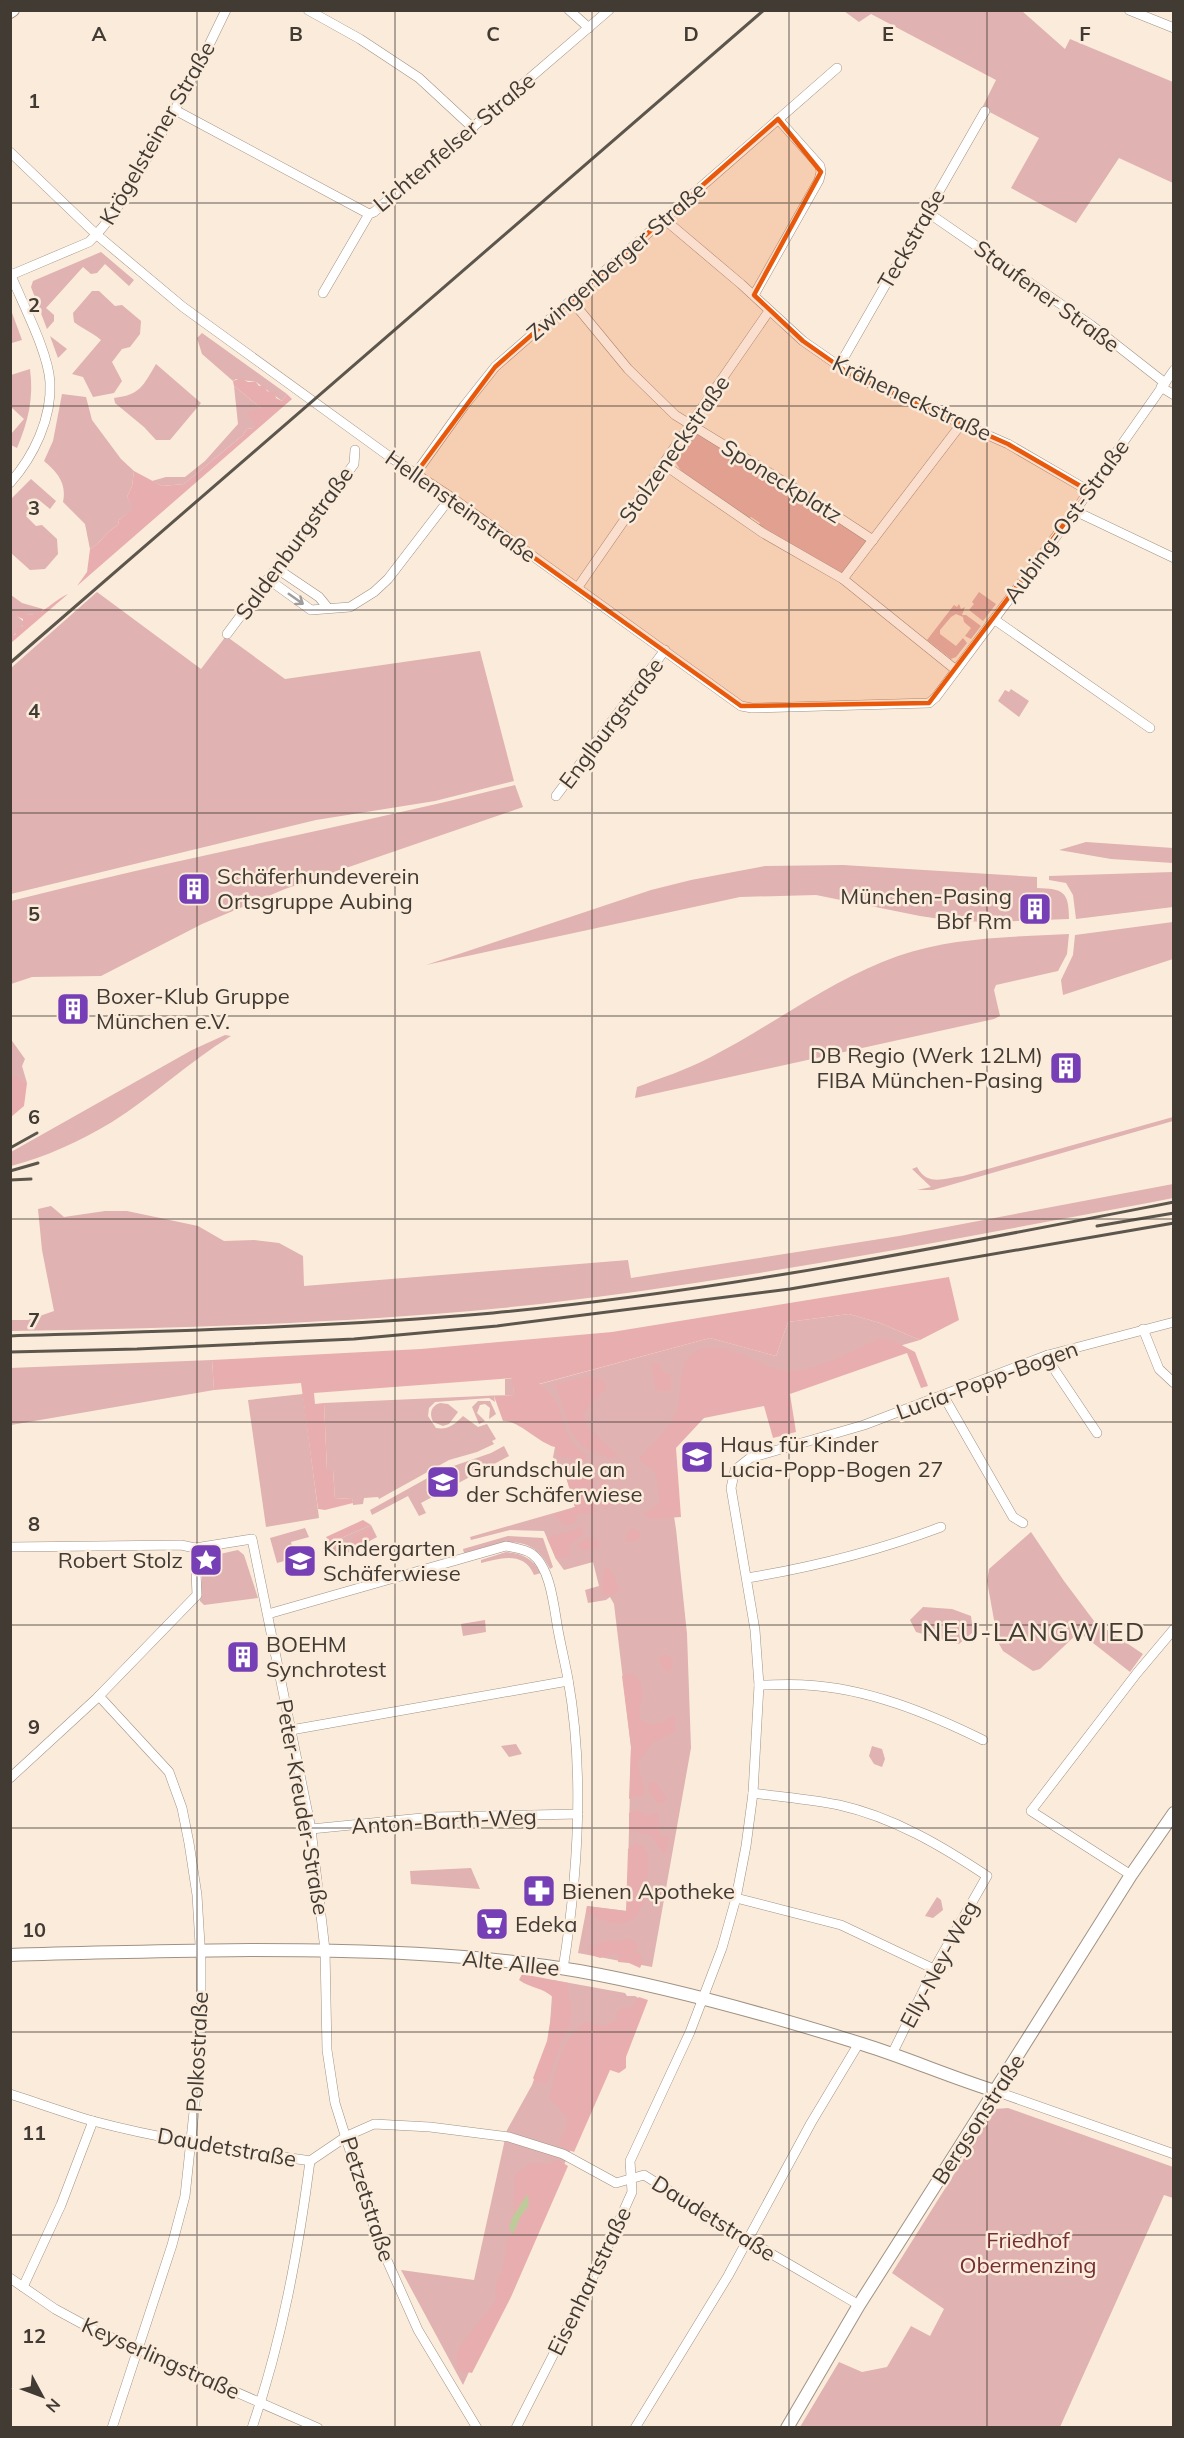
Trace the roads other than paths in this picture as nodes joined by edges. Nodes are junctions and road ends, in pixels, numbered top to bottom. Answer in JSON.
{"nodes":[{"id":1,"x":226,"y":10,"type":"edge"},
{"id":2,"x":308,"y":10,"type":"edge"},
{"id":3,"x":569,"y":10,"type":"edge"},
{"id":4,"x":609,"y":10,"type":"edge"},
{"id":5,"x":1129,"y":10,"type":"edge"},
{"id":6,"x":589,"y":28,"type":"junction"},
{"id":7,"x":1173,"y":28,"type":"edge"},
{"id":8,"x":837,"y":68,"type":"dead end"},
{"id":9,"x":175,"y":110,"type":"junction"},
{"id":10,"x":985,"y":111,"type":"dead end"},
{"id":11,"x":778,"y":119,"type":"junction"},
{"id":12,"x":473,"y":128,"type":"junction"},
{"id":13,"x":10,"y":152,"type":"edge"},
{"id":14,"x":927,"y":212,"type":"junction"},
{"id":15,"x":369,"y":214,"type":"junction"},
{"id":16,"x":664,"y":219,"type":"junction"},
{"id":17,"x":97,"y":235,"type":"junction"},
{"id":18,"x":11,"y":274,"type":"edge"},
{"id":19,"x":323,"y":292,"type":"dead end"},
{"id":20,"x":754,"y":295,"type":"junction"},
{"id":21,"x":572,"y":301,"type":"junction"},
{"id":22,"x":769,"y":311,"type":"junction"},
{"id":23,"x":839,"y":366,"type":"junction"},
{"id":24,"x":1173,"y":370,"type":"edge"},
{"id":25,"x":1163,"y":385,"type":"junction"},
{"id":26,"x":1173,"y":395,"type":"edge"},
{"id":27,"x":962,"y":423,"type":"junction"},
{"id":28,"x":691,"y":424,"type":"junction"},
{"id":29,"x":356,"y":450,"type":"dead end"},
{"id":30,"x":663,"y":464,"type":"junction"},
{"id":31,"x":416,"y":473,"type":"junction"},
{"id":32,"x":10,"y":483,"type":"edge"},
{"id":33,"x":1089,"y":491,"type":"junction"},
{"id":34,"x":451,"y":497,"type":"junction"},
{"id":35,"x":1075,"y":511,"type":"junction"},
{"id":36,"x":873,"y":540,"type":"junction"},
{"id":37,"x":1173,"y":558,"type":"edge"},
{"id":38,"x":276,"y":568,"type":"junction"},
{"id":39,"x":268,"y":579,"type":"junction"},
{"id":40,"x":843,"y":579,"type":"junction"},
{"id":41,"x":578,"y":587,"type":"junction"},
{"id":42,"x":328,"y":608,"type":"junction"},
{"id":43,"x":995,"y":620,"type":"junction"},
{"id":44,"x":227,"y":634,"type":"dead end"},
{"id":45,"x":665,"y":650,"type":"junction"},
{"id":46,"x":956,"y":670,"type":"junction"},
{"id":47,"x":1150,"y":728,"type":"dead end"},
{"id":48,"x":556,"y":796,"type":"dead end"},
{"id":49,"x":1173,"y":1323,"type":"edge"},
{"id":50,"x":1143,"y":1329,"type":"junction"},
{"id":51,"x":1048,"y":1355,"type":"junction"},
{"id":52,"x":1173,"y":1383,"type":"edge"},
{"id":53,"x":943,"y":1395,"type":"junction"},
{"id":54,"x":1096,"y":1433,"type":"dead end"},
{"id":55,"x":1023,"y":1523,"type":"dead end"},
{"id":56,"x":941,"y":1527,"type":"dead end"},
{"id":57,"x":10,"y":1547,"type":"edge"},
{"id":58,"x":195,"y":1548,"type":"junction"},
{"id":59,"x":747,"y":1578,"type":"junction"},
{"id":60,"x":268,"y":1614,"type":"junction"},
{"id":61,"x":1173,"y":1629,"type":"edge"},
{"id":62,"x":568,"y":1680,"type":"junction"},
{"id":63,"x":759,"y":1685,"type":"junction"},
{"id":64,"x":99,"y":1696,"type":"junction"},
{"id":65,"x":291,"y":1730,"type":"junction"},
{"id":66,"x":983,"y":1740,"type":"dead end"},
{"id":67,"x":10,"y":1778,"type":"edge"},
{"id":68,"x":753,"y":1793,"type":"junction"},
{"id":69,"x":1173,"y":1813,"type":"edge"},
{"id":70,"x":578,"y":1814,"type":"junction"},
{"id":71,"x":311,"y":1829,"type":"junction"},
{"id":72,"x":1131,"y":1875,"type":"junction"},
{"id":73,"x":736,"y":1898,"type":"junction"},
{"id":74,"x":200,"y":1950,"type":"junction"},
{"id":75,"x":325,"y":1950,"type":"junction"},
{"id":76,"x":10,"y":1955,"type":"edge"},
{"id":77,"x":563,"y":1969,"type":"junction"},
{"id":78,"x":934,"y":1969,"type":"junction"},
{"id":79,"x":703,"y":1999,"type":"junction"},
{"id":80,"x":859,"y":2043,"type":"junction"},
{"id":81,"x":892,"y":2054,"type":"junction"},
{"id":82,"x":994,"y":2091,"type":"junction"},
{"id":83,"x":10,"y":2094,"type":"edge"},
{"id":84,"x":93,"y":2121,"type":"junction"},
{"id":85,"x":347,"y":2136,"type":"junction"},
{"id":86,"x":192,"y":2142,"type":"junction"},
{"id":87,"x":1173,"y":2154,"type":"edge"},
{"id":88,"x":310,"y":2161,"type":"junction"},
{"id":89,"x":631,"y":2178,"type":"junction"},
{"id":90,"x":746,"y":2239,"type":"junction"},
{"id":91,"x":10,"y":2278,"type":"edge"},
{"id":92,"x":23,"y":2287,"type":"junction"},
{"id":93,"x":859,"y":2306,"type":"junction"},
{"id":94,"x":138,"y":2351,"type":"junction"},
{"id":95,"x":261,"y":2401,"type":"junction"},
{"id":96,"x":112,"y":2427,"type":"edge"},
{"id":97,"x":252,"y":2427,"type":"edge"},
{"id":98,"x":318,"y":2427,"type":"edge"},
{"id":99,"x":477,"y":2427,"type":"edge"},
{"id":100,"x":516,"y":2427,"type":"edge"},
{"id":101,"x":635,"y":2427,"type":"edge"},
{"id":102,"x":787,"y":2427,"type":"edge"}],
"edges":[{"from":1,"to":9,"type":"street","name":"Krögelsteiner Straße"},
{"from":2,"to":12,"type":"street"},
{"from":3,"to":6,"type":"street"},
{"from":4,"to":6,"type":"street","name":"Lichtenfelser Straße"},
{"from":5,"to":7,"type":"street"},
{"from":6,"to":12,"type":"street","name":"Lichtenfelser Straße"},
{"from":8,"to":11,"type":"street","name":"Zwingenberger Straße"},
{"from":9,"to":15,"type":"street"},
{"from":9,"to":17,"type":"street","name":"Krögelsteiner Straße"},
{"from":10,"to":14,"type":"street","name":"Teckstraße"},
{"from":11,"to":16,"type":"street","name":"Zwingenberger Straße"},
{"from":11,"to":20,"type":"street"},
{"from":12,"to":15,"type":"street","name":"Lichtenfelser Straße"},
{"from":13,"to":17,"type":"street","name":"Hellensteinstraße"},
{"from":14,"to":23,"type":"street","name":"Teckstraße"},
{"from":14,"to":25,"type":"street","name":"Staufener Straße"},
{"from":15,"to":19,"type":"street","name":"Lichtenfelser Straße"},
{"from":16,"to":20,"type":"street","name":"Kräheneckstraße"},
{"from":16,"to":21,"type":"street","name":"Zwingenberger Straße"},
{"from":17,"to":18,"type":"street","name":"Krögelsteiner Straße"},
{"from":17,"to":31,"type":"street","name":"Hellensteinstraße"},
{"from":18,"to":32,"type":"street"},
{"from":20,"to":22,"type":"street","name":"Kräheneckstraße"},
{"from":21,"to":28,"type":"street","name":"Sponeckplatz"},
{"from":21,"to":31,"type":"street","name":"Zwingenberger Straße"},
{"from":22,"to":23,"type":"street","name":"Kräheneckstraße"},
{"from":22,"to":28,"type":"street","name":"Stolzeneckstraße"},
{"from":23,"to":27,"type":"street","name":"Kräheneckstraße"},
{"from":24,"to":25,"type":"street","name":"Aubing-Ost-Straße"},
{"from":25,"to":26,"type":"street","name":"Staufener Straße"},
{"from":25,"to":33,"type":"street","name":"Aubing-Ost-Straße"},
{"from":27,"to":33,"type":"street","name":"Kräheneckstraße"},
{"from":27,"to":36,"type":"street"},
{"from":28,"to":30,"type":"street","name":"Stolzeneckstraße"},
{"from":28,"to":36,"type":"street","name":"Sponeckplatz"},
{"from":29,"to":38,"type":"street","name":"Saldenburgstraße"},
{"from":30,"to":40,"type":"street"},
{"from":30,"to":41,"type":"street","name":"Stolzeneckstraße"},
{"from":31,"to":34,"type":"street","name":"Hellensteinstraße"},
{"from":33,"to":35,"type":"street","name":"Aubing-Ost-Straße"},
{"from":34,"to":41,"type":"street","name":"Hellensteinstraße"},
{"from":34,"to":42,"type":"street"},
{"from":35,"to":37,"type":"street"},
{"from":35,"to":43,"type":"street","name":"Aubing-Ost-Straße"},
{"from":36,"to":40,"type":"street"},
{"from":38,"to":39,"type":"street","name":"Saldenburgstraße"},
{"from":38,"to":42,"type":"street"},
{"from":39,"to":42,"type":"street","one_way":true},
{"from":39,"to":44,"type":"street","name":"Saldenburgstraße"},
{"from":40,"to":46,"type":"street"},
{"from":41,"to":45,"type":"street","name":"Hellensteinstraße"},
{"from":43,"to":46,"type":"street","name":"Aubing-Ost-Straße"},
{"from":43,"to":47,"type":"street"},
{"from":45,"to":46,"type":"street","name":"Hellensteinstraße"},
{"from":45,"to":48,"type":"street","name":"Englburgstraße"},
{"from":49,"to":50,"type":"street","name":"Lucia-Popp-Bogen"},
{"from":50,"to":51,"type":"street","name":"Lucia-Popp-Bogen"},
{"from":50,"to":52,"type":"street"},
{"from":51,"to":53,"type":"street","name":"Lucia-Popp-Bogen"},
{"from":51,"to":54,"type":"street"},
{"from":53,"to":55,"type":"street"},
{"from":53,"to":59,"type":"street","name":"Lucia-Popp-Bogen"},
{"from":56,"to":59,"type":"street"},
{"from":57,"to":58,"type":"street"},
{"from":58,"to":60,"type":"street","name":"Peter-Kreuder-Straße"},
{"from":58,"to":64,"type":"street"},
{"from":59,"to":63,"type":"street","name":"Lucia-Popp-Bogen"},
{"from":60,"to":62,"type":"street"},
{"from":60,"to":65,"type":"street","name":"Peter-Kreuder-Straße"},
{"from":61,"to":72,"type":"street"},
{"from":62,"to":65,"type":"street"},
{"from":62,"to":70,"type":"street"},
{"from":63,"to":66,"type":"street"},
{"from":63,"to":68,"type":"street","name":"Lucia-Popp-Bogen"},
{"from":64,"to":67,"type":"street"},
{"from":64,"to":74,"type":"street","name":"Polkostraße"},
{"from":65,"to":71,"type":"street","name":"Peter-Kreuder-Straße"},
{"from":68,"to":73,"type":"street","name":"Lucia-Popp-Bogen"},
{"from":68,"to":78,"type":"street","name":"Elly-Ney-Weg"},
{"from":69,"to":72,"type":"street","name":"Bergsonstraße"},
{"from":70,"to":71,"type":"street","name":"Anton-Barth-Weg"},
{"from":70,"to":77,"type":"street"},
{"from":71,"to":75,"type":"street","name":"Peter-Kreuder-Straße"},
{"from":72,"to":82,"type":"street","name":"Bergsonstraße"},
{"from":73,"to":78,"type":"street"},
{"from":73,"to":79,"type":"street","name":"Lucia-Popp-Bogen"},
{"from":74,"to":75,"type":"street","name":"Alte Allee"},
{"from":74,"to":76,"type":"street","name":"Alte Allee"},
{"from":74,"to":86,"type":"street","name":"Polkostraße"},
{"from":75,"to":77,"type":"street","name":"Alte Allee"},
{"from":75,"to":85,"type":"street","name":"Petzetstraße"},
{"from":77,"to":79,"type":"street","name":"Alte Allee"},
{"from":78,"to":81,"type":"street","name":"Elly-Ney-Weg"},
{"from":79,"to":80,"type":"street","name":"Alte Allee"},
{"from":79,"to":89,"type":"street","name":"Eisenhartstraße"},
{"from":80,"to":81,"type":"street","name":"Alte Allee"},
{"from":80,"to":90,"type":"street"},
{"from":81,"to":82,"type":"street","name":"Alte Allee"},
{"from":82,"to":87,"type":"street"},
{"from":82,"to":93,"type":"street","name":"Bergsonstraße"},
{"from":83,"to":84,"type":"street","name":"Daudetstraße"},
{"from":84,"to":86,"type":"street","name":"Daudetstraße"},
{"from":84,"to":92,"type":"street"},
{"from":85,"to":88,"type":"street","name":"Daudetstraße"},
{"from":85,"to":89,"type":"street","name":"Daudetstraße"},
{"from":85,"to":99,"type":"street","name":"Petzetstraße"},
{"from":86,"to":88,"type":"street","name":"Daudetstraße"},
{"from":86,"to":94,"type":"street","name":"Polkostraße"},
{"from":88,"to":95,"type":"street"},
{"from":89,"to":90,"type":"street","name":"Daudetstraße"},
{"from":89,"to":100,"type":"street","name":"Eisenhartstraße"},
{"from":90,"to":93,"type":"street","name":"Daudetstraße"},
{"from":90,"to":101,"type":"street"},
{"from":91,"to":92,"type":"street","name":"Keyserlingstraße"},
{"from":92,"to":94,"type":"street","name":"Keyserlingstraße"},
{"from":93,"to":102,"type":"street","name":"Bergsonstraße"},
{"from":94,"to":95,"type":"street","name":"Keyserlingstraße"},
{"from":94,"to":96,"type":"street","name":"Polkostraße"},
{"from":95,"to":97,"type":"street"},
{"from":95,"to":98,"type":"street","name":"Keyserlingstraße"}]}
